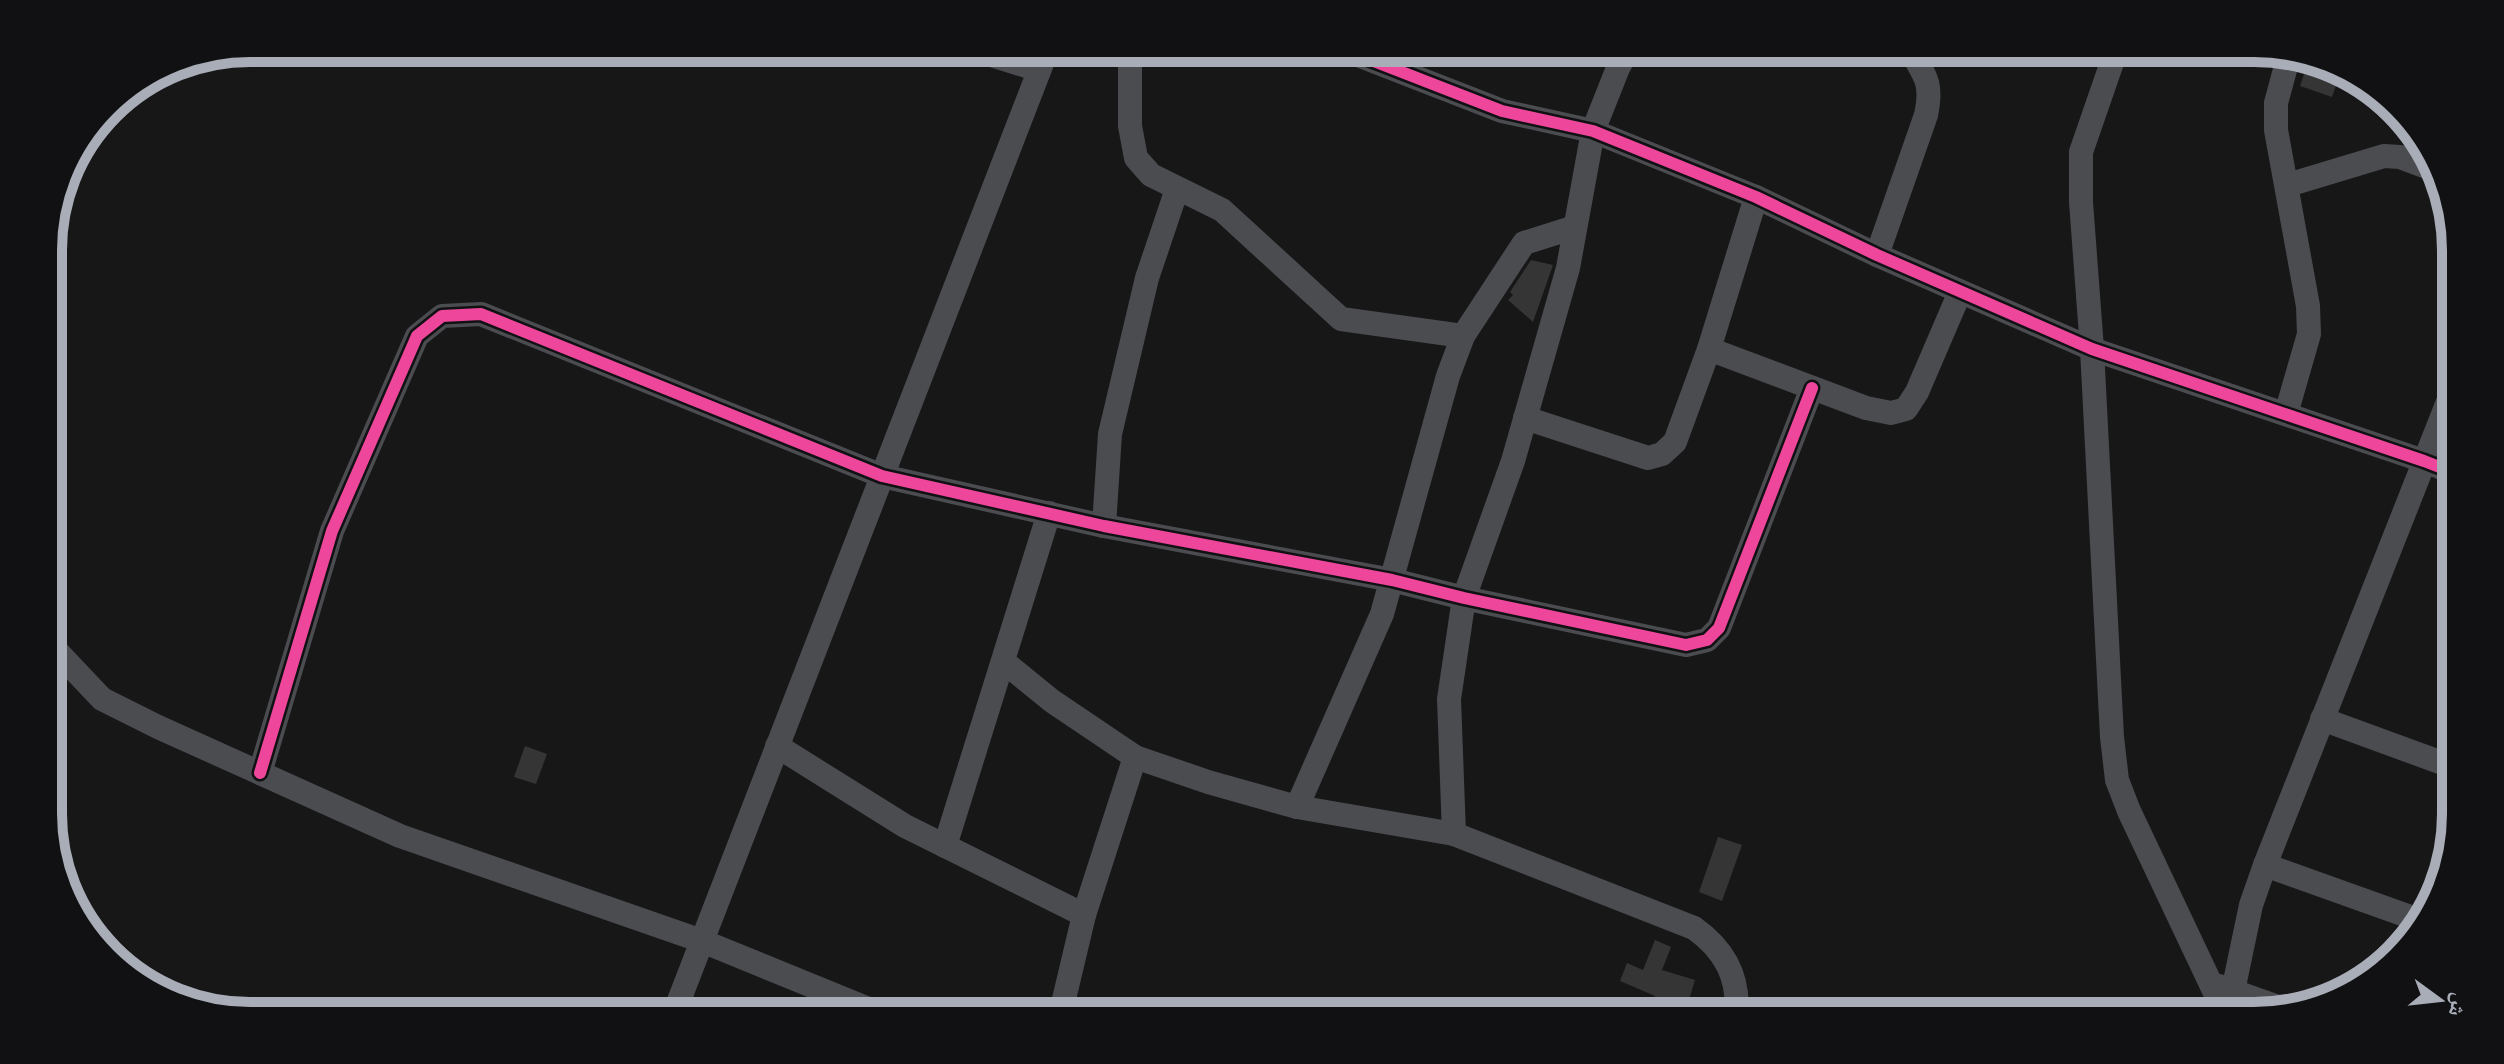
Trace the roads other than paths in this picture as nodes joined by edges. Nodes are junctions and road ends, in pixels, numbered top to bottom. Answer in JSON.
{"nodes":[{"id":1,"x":1042,"y":62,"type":"edge"},
{"id":2,"x":1130,"y":62,"type":"edge"},
{"id":3,"x":1376,"y":62,"type":"edge"},
{"id":4,"x":1621,"y":62,"type":"edge"},
{"id":5,"x":1917,"y":62,"type":"edge"},
{"id":6,"x":2112,"y":62,"type":"edge"},
{"id":7,"x":2286,"y":65,"type":"edge"},
{"id":8,"x":1593,"y":131,"type":"junction"},
{"id":9,"x":2422,"y":165,"type":"edge"},
{"id":10,"x":2288,"y":185,"type":"junction"},
{"id":11,"x":1177,"y":189,"type":"junction"},
{"id":12,"x":1756,"y":197,"type":"junction"},
{"id":13,"x":1575,"y":227,"type":"junction"},
{"id":14,"x":1877,"y":255,"type":"junction"},
{"id":15,"x":1960,"y":292,"type":"junction"},
{"id":16,"x":1463,"y":336,"type":"junction"},
{"id":17,"x":1709,"y":349,"type":"junction"},
{"id":18,"x":2092,"y":349,"type":"junction"},
{"id":19,"x":1812,"y":388,"type":"junction"},
{"id":20,"x":2286,"y":414,"type":"junction"},
{"id":21,"x":2442,"y":416,"type":"edge"},
{"id":22,"x":1525,"y":418,"type":"junction"},
{"id":23,"x":2424,"y":461,"type":"junction"},
{"id":24,"x":2442,"y":468,"type":"edge"},
{"id":25,"x":882,"y":476,"type":"junction"},
{"id":26,"x":1049,"y":513,"type":"junction"},
{"id":27,"x":1104,"y":526,"type":"junction"},
{"id":28,"x":1392,"y":580,"type":"junction"},
{"id":29,"x":1464,"y":598,"type":"junction"},
{"id":30,"x":62,"y":657,"type":"edge"},
{"id":31,"x":1004,"y":662,"type":"junction"},
{"id":32,"x":2322,"y":719,"type":"junction"},
{"id":33,"x":777,"y":746,"type":"junction"},
{"id":34,"x":1135,"y":757,"type":"junction"},
{"id":35,"x":2442,"y":763,"type":"edge"},
{"id":36,"x":260,"y":773,"type":"junction"},
{"id":37,"x":1297,"y":807,"type":"junction"},
{"id":38,"x":1454,"y":834,"type":"junction"},
{"id":39,"x":945,"y":846,"type":"junction"},
{"id":40,"x":2265,"y":865,"type":"junction"},
{"id":41,"x":1084,"y":915,"type":"junction"},
{"id":42,"x":2409,"y":919,"type":"edge"},
{"id":43,"x":702,"y":941,"type":"junction"},
{"id":44,"x":2223,"y":988,"type":"junction"},
{"id":45,"x":678,"y":1002,"type":"edge"},
{"id":46,"x":852,"y":1002,"type":"edge"},
{"id":47,"x":1063,"y":1002,"type":"edge"},
{"id":48,"x":1738,"y":1002,"type":"edge"},
{"id":49,"x":2224,"y":1002,"type":"edge"},
{"id":50,"x":2264,"y":1002,"type":"edge"}],
"edges":[{"from":1,"to":25,"type":"street"},
{"from":2,"to":11,"type":"street"},
{"from":3,"to":8,"type":"street"},
{"from":4,"to":8,"type":"street"},
{"from":5,"to":14,"type":"street"},
{"from":6,"to":18,"type":"street"},
{"from":7,"to":10,"type":"street"},
{"from":8,"to":12,"type":"street"},
{"from":8,"to":13,"type":"street"},
{"from":9,"to":10,"type":"street"},
{"from":10,"to":20,"type":"street"},
{"from":11,"to":16,"type":"street"},
{"from":11,"to":27,"type":"street"},
{"from":12,"to":14,"type":"street"},
{"from":12,"to":17,"type":"street"},
{"from":13,"to":16,"type":"street"},
{"from":13,"to":22,"type":"street"},
{"from":14,"to":15,"type":"street"},
{"from":15,"to":18,"type":"street"},
{"from":15,"to":19,"type":"street"},
{"from":16,"to":28,"type":"street"},
{"from":17,"to":19,"type":"street"},
{"from":17,"to":22,"type":"street"},
{"from":18,"to":20,"type":"street"},
{"from":18,"to":44,"type":"street"},
{"from":19,"to":29,"type":"street"},
{"from":20,"to":23,"type":"street"},
{"from":21,"to":23,"type":"street"},
{"from":22,"to":29,"type":"street"},
{"from":23,"to":24,"type":"street"},
{"from":23,"to":32,"type":"street"},
{"from":25,"to":26,"type":"street"},
{"from":25,"to":33,"type":"street"},
{"from":25,"to":36,"type":"street"},
{"from":26,"to":27,"type":"street"},
{"from":26,"to":31,"type":"street"},
{"from":27,"to":28,"type":"street"},
{"from":28,"to":29,"type":"street"},
{"from":28,"to":37,"type":"street"},
{"from":29,"to":38,"type":"street"},
{"from":30,"to":36,"type":"street"},
{"from":31,"to":34,"type":"street"},
{"from":31,"to":39,"type":"street"},
{"from":32,"to":35,"type":"street"},
{"from":32,"to":40,"type":"street"},
{"from":33,"to":39,"type":"street"},
{"from":33,"to":43,"type":"street"},
{"from":34,"to":37,"type":"street"},
{"from":34,"to":41,"type":"street"},
{"from":36,"to":43,"type":"street"},
{"from":37,"to":38,"type":"street"},
{"from":38,"to":48,"type":"street"},
{"from":39,"to":41,"type":"street"},
{"from":40,"to":42,"type":"street"},
{"from":40,"to":44,"type":"street"},
{"from":41,"to":47,"type":"street"},
{"from":43,"to":45,"type":"street"},
{"from":43,"to":46,"type":"street"},
{"from":44,"to":49,"type":"street"},
{"from":44,"to":50,"type":"street"}]}
